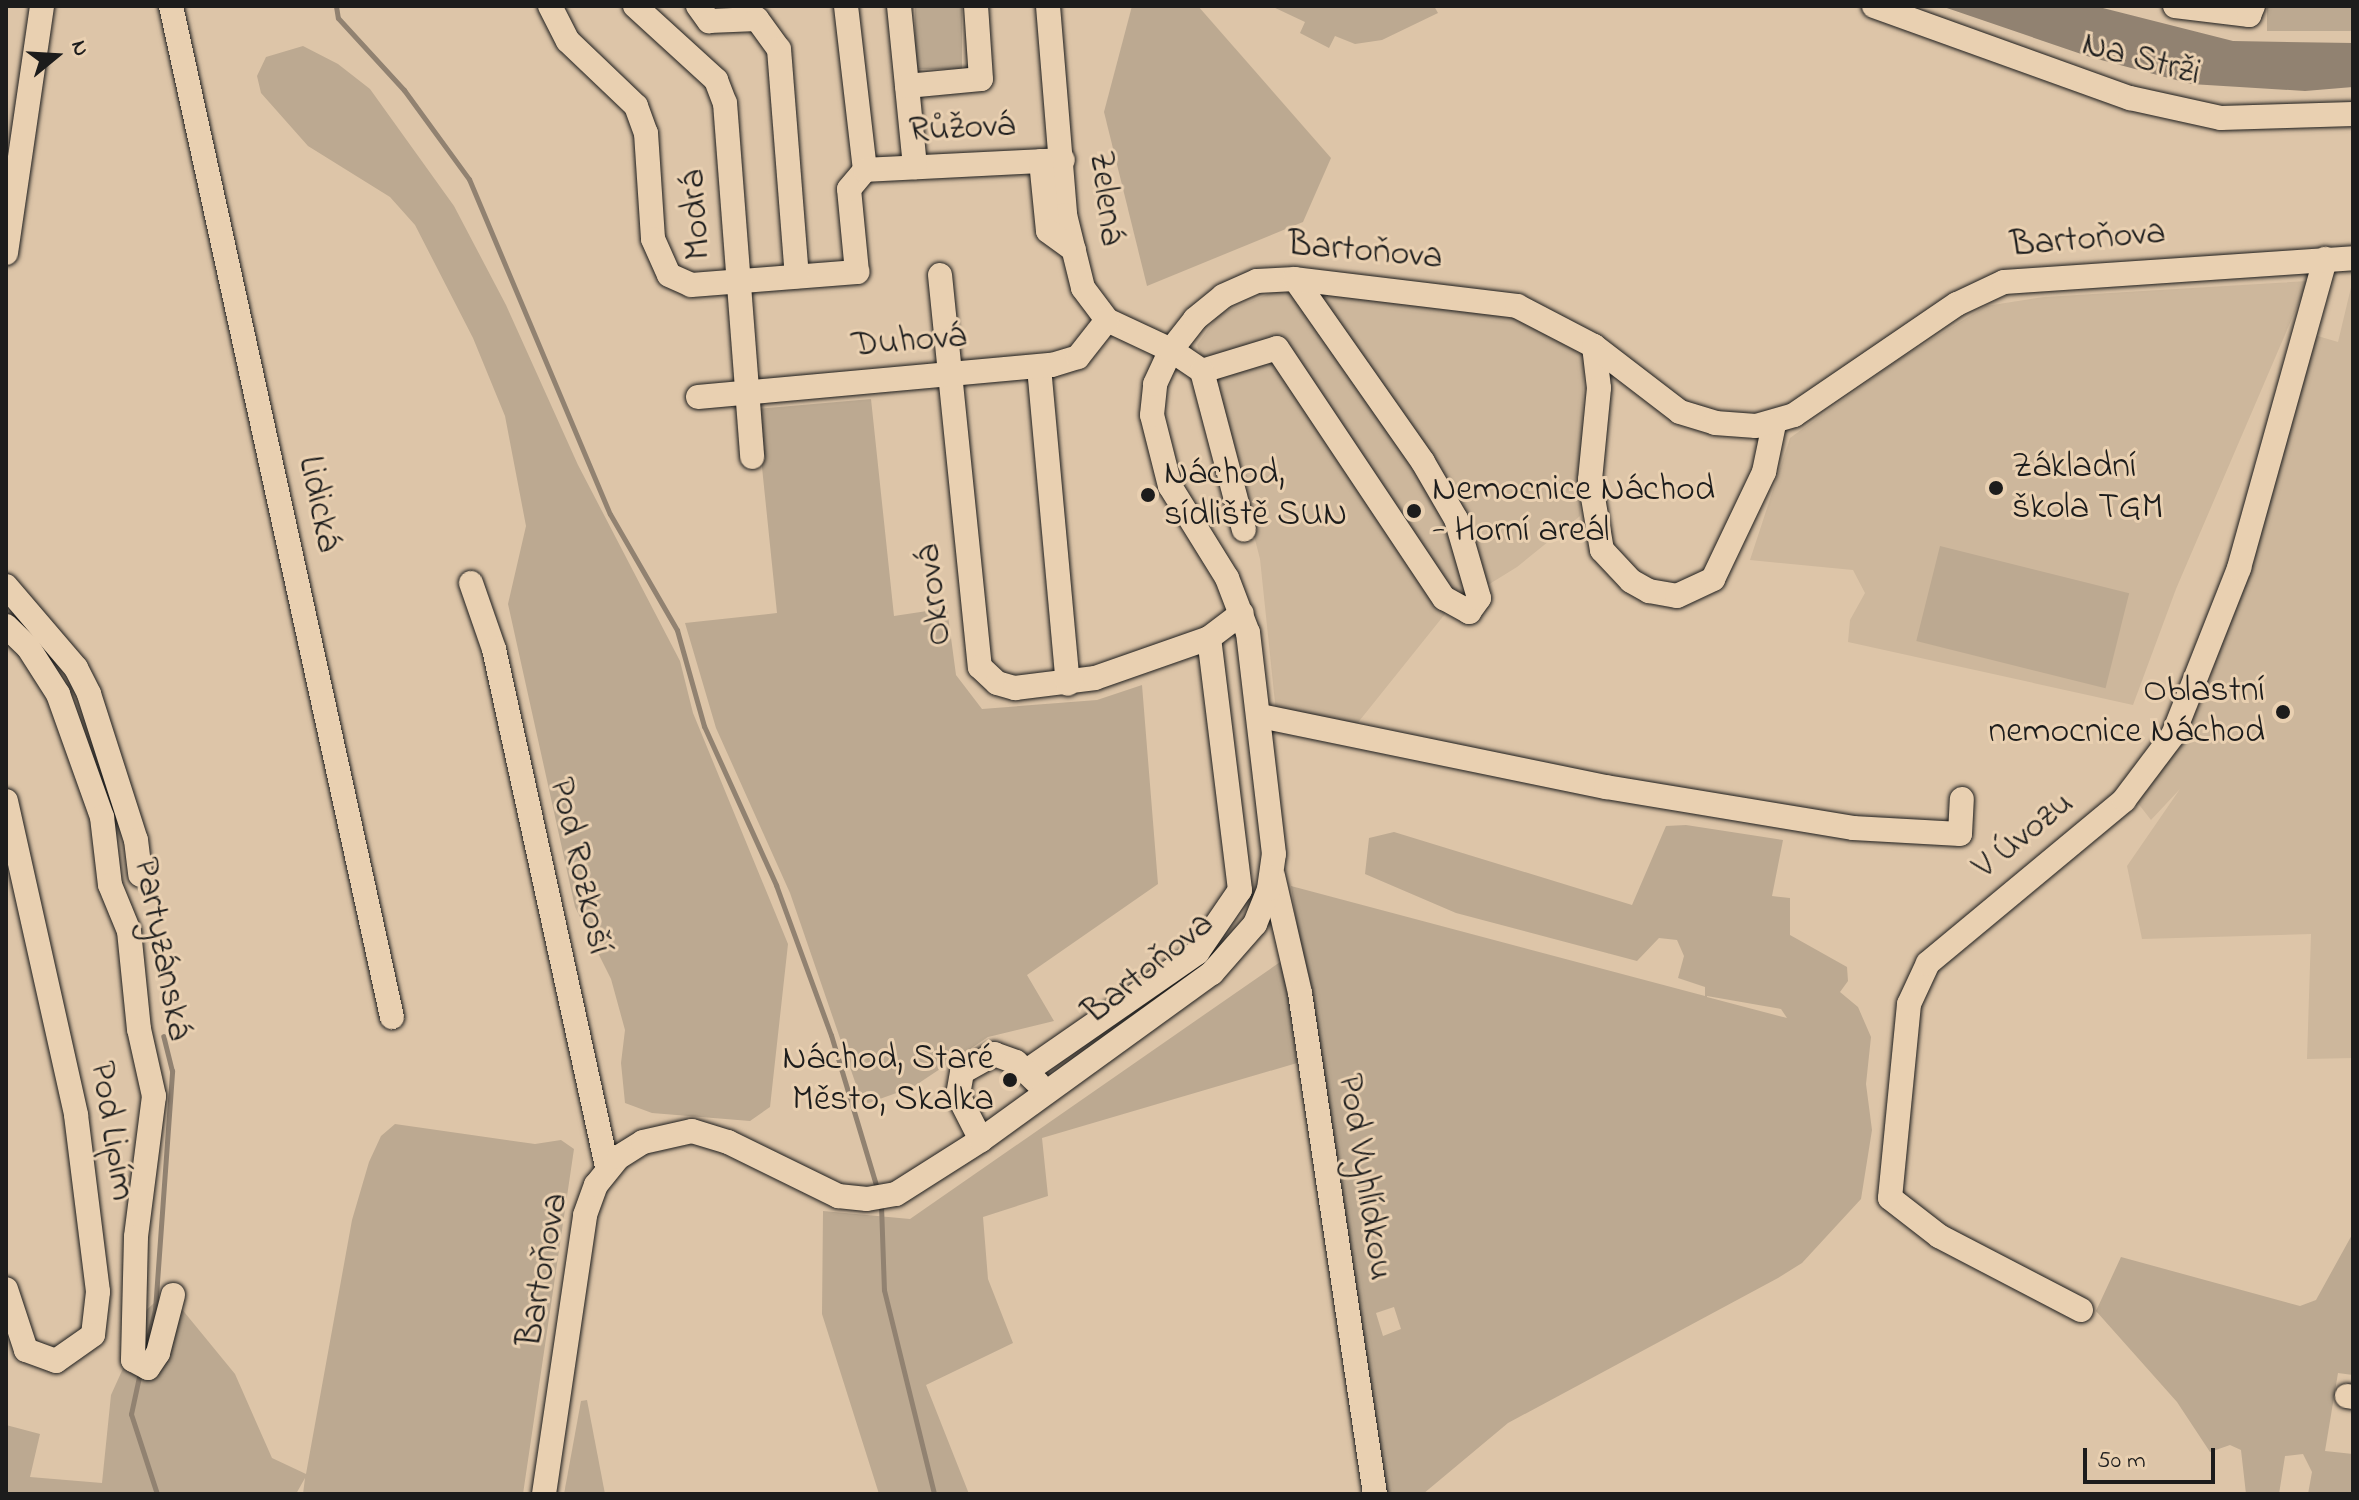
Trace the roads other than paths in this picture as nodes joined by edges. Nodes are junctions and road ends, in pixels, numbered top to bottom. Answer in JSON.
{"nodes":[{"id":1,"x":42,"y":6,"type":"edge"},
{"id":2,"x":171,"y":6,"type":"edge"},
{"id":3,"x":550,"y":6,"type":"edge"},
{"id":4,"x":635,"y":6,"type":"edge"},
{"id":5,"x":698,"y":6,"type":"edge"},
{"id":6,"x":846,"y":6,"type":"edge"},
{"id":7,"x":899,"y":6,"type":"edge"},
{"id":8,"x":976,"y":6,"type":"edge"},
{"id":9,"x":1048,"y":6,"type":"edge"},
{"id":10,"x":1874,"y":6,"type":"edge"},
{"id":11,"x":2175,"y":6,"type":"edge"},
{"id":12,"x":2253,"y":6,"type":"edge"},
{"id":13,"x":756,"y":13,"type":"edge"},
{"id":14,"x":907,"y":86,"type":"junction"},
{"id":15,"x":2353,"y":114,"type":"edge"},
{"id":16,"x":1052,"y":160,"type":"junction"},
{"id":17,"x":915,"y":167,"type":"junction"},
{"id":18,"x":865,"y":170,"type":"junction"},
{"id":19,"x":6,"y":253,"type":"edge"},
{"id":20,"x":2353,"y":258,"type":"edge"},
{"id":21,"x":2325,"y":259,"type":"junction"},
{"id":22,"x":940,"y":275,"type":"dead end"},
{"id":23,"x":797,"y":276,"type":"junction"},
{"id":24,"x":1295,"y":279,"type":"junction"},
{"id":25,"x":737,"y":281,"type":"junction"},
{"id":26,"x":1107,"y":320,"type":"junction"},
{"id":27,"x":1594,"y":346,"type":"junction"},
{"id":28,"x":1171,"y":350,"type":"junction"},
{"id":29,"x":1039,"y":367,"type":"junction"},
{"id":30,"x":1211,"y":368,"type":"junction"},
{"id":31,"x":949,"y":374,"type":"junction"},
{"id":32,"x":746,"y":392,"type":"junction"},
{"id":33,"x":698,"y":397,"type":"dead end"},
{"id":34,"x":1774,"y":424,"type":"junction"},
{"id":35,"x":752,"y":457,"type":"dead end"},
{"id":36,"x":1244,"y":530,"type":"dead end"},
{"id":37,"x":471,"y":583,"type":"dead end"},
{"id":38,"x":6,"y":586,"type":"edge"},
{"id":39,"x":1242,"y":613,"type":"junction"},
{"id":40,"x":6,"y":626,"type":"edge"},
{"id":41,"x":1209,"y":638,"type":"junction"},
{"id":42,"x":1068,"y":684,"type":"junction"},
{"id":43,"x":1260,"y":716,"type":"junction"},
{"id":44,"x":1962,"y":799,"type":"dead end"},
{"id":45,"x":6,"y":801,"type":"edge"},
{"id":46,"x":1273,"y":873,"type":"junction"},
{"id":47,"x":140,"y":875,"type":"dead end"},
{"id":48,"x":392,"y":1017,"type":"dead end"},
{"id":49,"x":1036,"y":1064,"type":"junction"},
{"id":50,"x":1045,"y":1094,"type":"junction"},
{"id":51,"x":981,"y":1140,"type":"junction"},
{"id":52,"x":607,"y":1167,"type":"junction"},
{"id":53,"x":6,"y":1289,"type":"edge"},
{"id":54,"x":173,"y":1295,"type":"dead end"},
{"id":55,"x":2081,"y":1310,"type":"dead end"},
{"id":56,"x":544,"y":1494,"type":"edge"},
{"id":57,"x":1375,"y":1494,"type":"edge"}],
"edges":[{"from":1,"to":19,"type":"street"},
{"from":2,"to":48,"type":"street","name":"Lidická"},
{"from":3,"to":25,"type":"street","name":"Růžová"},
{"from":4,"to":25,"type":"street","name":"Modrá"},
{"from":5,"to":13,"type":"street"},
{"from":6,"to":18,"type":"street","name":"Růžová"},
{"from":7,"to":14,"type":"street"},
{"from":8,"to":14,"type":"street"},
{"from":9,"to":16,"type":"street","name":"Zelená"},
{"from":10,"to":15,"type":"street","name":"Na Strži"},
{"from":11,"to":12,"type":"street"},
{"from":13,"to":23,"type":"street"},
{"from":14,"to":17,"type":"street"},
{"from":16,"to":17,"type":"street","name":"Růžová"},
{"from":16,"to":26,"type":"street","name":"Zelená"},
{"from":17,"to":18,"type":"street","name":"Růžová"},
{"from":18,"to":23,"type":"street","name":"Růžová"},
{"from":20,"to":21,"type":"street","name":"Bartoňova"},
{"from":21,"to":34,"type":"street","name":"Bartoňova"},
{"from":21,"to":55,"type":"street","name":"V Úvozu"},
{"from":22,"to":31,"type":"street"},
{"from":23,"to":25,"type":"street","name":"Růžová"},
{"from":24,"to":27,"type":"street","name":"Bartoňova"},
{"from":24,"to":28,"type":"street","name":"Bartoňova"},
{"from":24,"to":30,"type":"street"},
{"from":25,"to":32,"type":"street","name":"Modrá"},
{"from":26,"to":28,"type":"street","name":"Zelená"},
{"from":26,"to":29,"type":"street","name":"Duhová"},
{"from":27,"to":34,"type":"street","name":"Bartoňova"},
{"from":27,"to":34,"type":"street"},
{"from":28,"to":30,"type":"street","name":"Zelená"},
{"from":28,"to":39,"type":"street","name":"Bartoňova"},
{"from":29,"to":31,"type":"street","name":"Duhová"},
{"from":29,"to":42,"type":"street"},
{"from":30,"to":36,"type":"street"},
{"from":31,"to":32,"type":"street","name":"Duhová"},
{"from":31,"to":42,"type":"street","name":"Okrová"},
{"from":32,"to":33,"type":"street","name":"Duhová"},
{"from":32,"to":35,"type":"street","name":"Modrá"},
{"from":37,"to":52,"type":"street","name":"Pod Rozkoší"},
{"from":38,"to":47,"type":"street","name":"Partyzánská"},
{"from":39,"to":41,"type":"street","name":"Okrová"},
{"from":39,"to":43,"type":"street","name":"Bartoňova"},
{"from":40,"to":54,"type":"street","name":"Partyzánská"},
{"from":41,"to":42,"type":"street","name":"Okrová"},
{"from":41,"to":49,"type":"street"},
{"from":43,"to":44,"type":"street"},
{"from":43,"to":46,"type":"street","name":"Bartoňova"},
{"from":45,"to":53,"type":"street","name":"Pod Lipím"},
{"from":46,"to":50,"type":"street","name":"Bartoňova"},
{"from":46,"to":57,"type":"street","name":"Pod Vyhlídkou"},
{"from":49,"to":50,"type":"street"},
{"from":49,"to":51,"type":"street"},
{"from":50,"to":51,"type":"street","name":"Bartoňova"},
{"from":51,"to":52,"type":"street","name":"Bartoňova"},
{"from":52,"to":56,"type":"street","name":"Bartoňova"}]}
